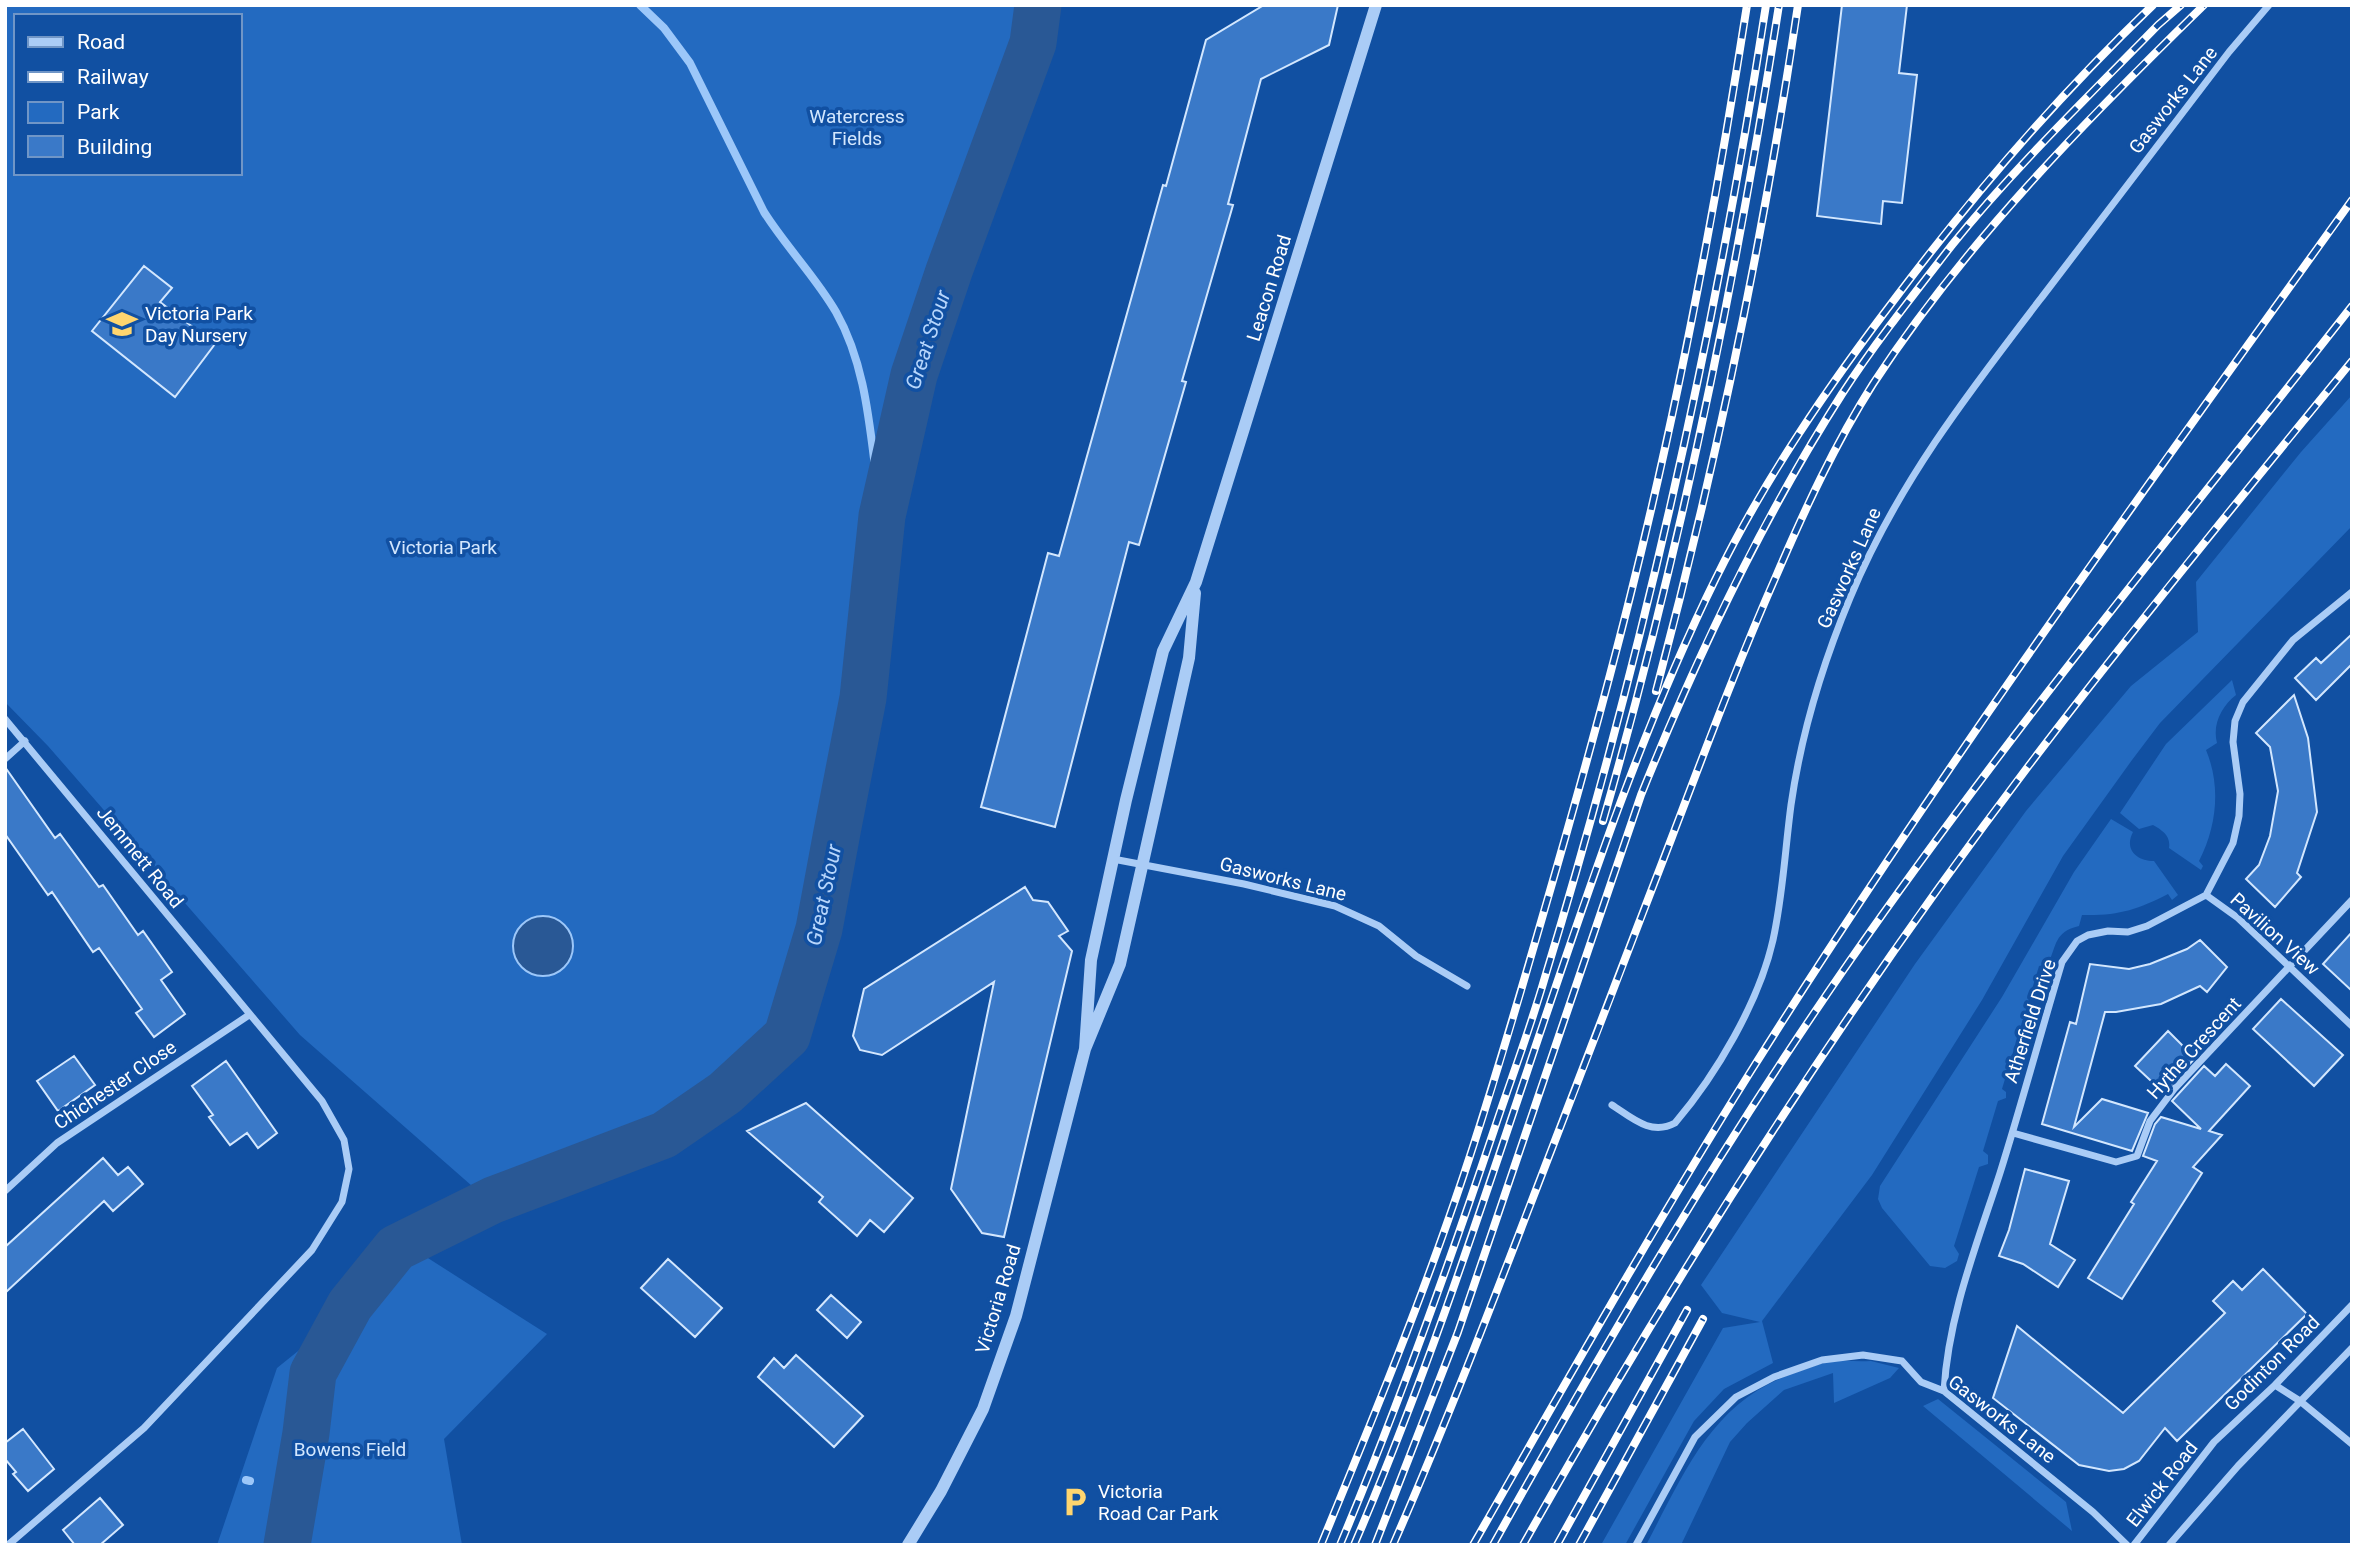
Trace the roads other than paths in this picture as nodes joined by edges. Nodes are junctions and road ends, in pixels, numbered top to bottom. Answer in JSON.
{"nodes":[{"id":1,"x":1376,"y":5,"type":"edge"},
{"id":2,"x":2269,"y":5,"type":"edge"},
{"id":3,"x":1196,"y":582,"type":"junction"},
{"id":4,"x":2352,"y":592,"type":"edge"},
{"id":5,"x":5,"y":719,"type":"edge"},
{"id":6,"x":25,"y":741,"type":"junction"},
{"id":7,"x":5,"y":759,"type":"edge"},
{"id":8,"x":1113,"y":859,"type":"junction"},
{"id":9,"x":1142,"y":864,"type":"junction"},
{"id":10,"x":2206,"y":895,"type":"junction"},
{"id":11,"x":2352,"y":900,"type":"edge"},
{"id":12,"x":2290,"y":967,"type":"junction"},
{"id":13,"x":1467,"y":986,"type":"dead end"},
{"id":14,"x":249,"y":1014,"type":"junction"},
{"id":15,"x":2352,"y":1026,"type":"edge"},
{"id":16,"x":1085,"y":1049,"type":"junction"},
{"id":17,"x":1612,"y":1105,"type":"dead end"},
{"id":18,"x":2013,"y":1133,"type":"junction"},
{"id":19,"x":5,"y":1191,"type":"edge"},
{"id":20,"x":2352,"y":1305,"type":"edge"},
{"id":21,"x":2352,"y":1348,"type":"edge"},
{"id":22,"x":2275,"y":1385,"type":"junction"},
{"id":23,"x":1944,"y":1391,"type":"junction"},
{"id":24,"x":2300,"y":1401,"type":"junction"},
{"id":25,"x":2214,"y":1442,"type":"joint"},
{"id":26,"x":2352,"y":1444,"type":"edge"},
{"id":27,"x":8,"y":1545,"type":"edge"},
{"id":28,"x":908,"y":1545,"type":"edge"},
{"id":29,"x":1636,"y":1545,"type":"edge"},
{"id":30,"x":2127,"y":1545,"type":"edge"},
{"id":31,"x":2134,"y":1545,"type":"edge"},
{"id":32,"x":2169,"y":1545,"type":"edge"}],
"edges":[{"from":1,"to":3,"type":"street","name":"Leacon Road"},
{"from":2,"to":17,"type":"street","name":"Gasworks Lane"},
{"from":3,"to":8,"type":"street","name":"Leacon Road"},
{"from":3,"to":9,"type":"street","name":"Leacon Road"},
{"from":4,"to":10,"type":"street"},
{"from":5,"to":6,"type":"street","name":"Jemmett Road"},
{"from":6,"to":7,"type":"street"},
{"from":6,"to":14,"type":"street","name":"Jemmett Road"},
{"from":8,"to":9,"type":"street","name":"Gasworks Lane"},
{"from":8,"to":16,"type":"street","name":"Victoria Road"},
{"from":9,"to":13,"type":"street","name":"Gasworks Lane"},
{"from":9,"to":16,"type":"street","name":"Victoria Road"},
{"from":10,"to":12,"type":"street","name":"Pavilion View"},
{"from":10,"to":18,"type":"street","name":"Atherfield Drive"},
{"from":11,"to":12,"type":"street","name":"Hythe Crescent"},
{"from":12,"to":15,"type":"street","name":"Pavilion View"},
{"from":12,"to":18,"type":"street","name":"Hythe Crescent"},
{"from":14,"to":19,"type":"street","name":"Chichester Close"},
{"from":14,"to":27,"type":"street"},
{"from":16,"to":28,"type":"street","name":"Victoria Road"},
{"from":18,"to":23,"type":"street","name":"Atherfield Drive"},
{"from":20,"to":22,"type":"street","name":"Godinton Road"},
{"from":21,"to":24,"type":"street"},
{"from":22,"to":24,"type":"street"},
{"from":22,"to":25,"type":"street","name":"Godinton Road"},
{"from":23,"to":29,"type":"street","name":"Gasworks Lane"},
{"from":23,"to":30,"type":"street","name":"Gasworks Lane"},
{"from":24,"to":26,"type":"street"},
{"from":24,"to":32,"type":"street"},
{"from":25,"to":31,"type":"street","name":"Elwick Road"}]}
